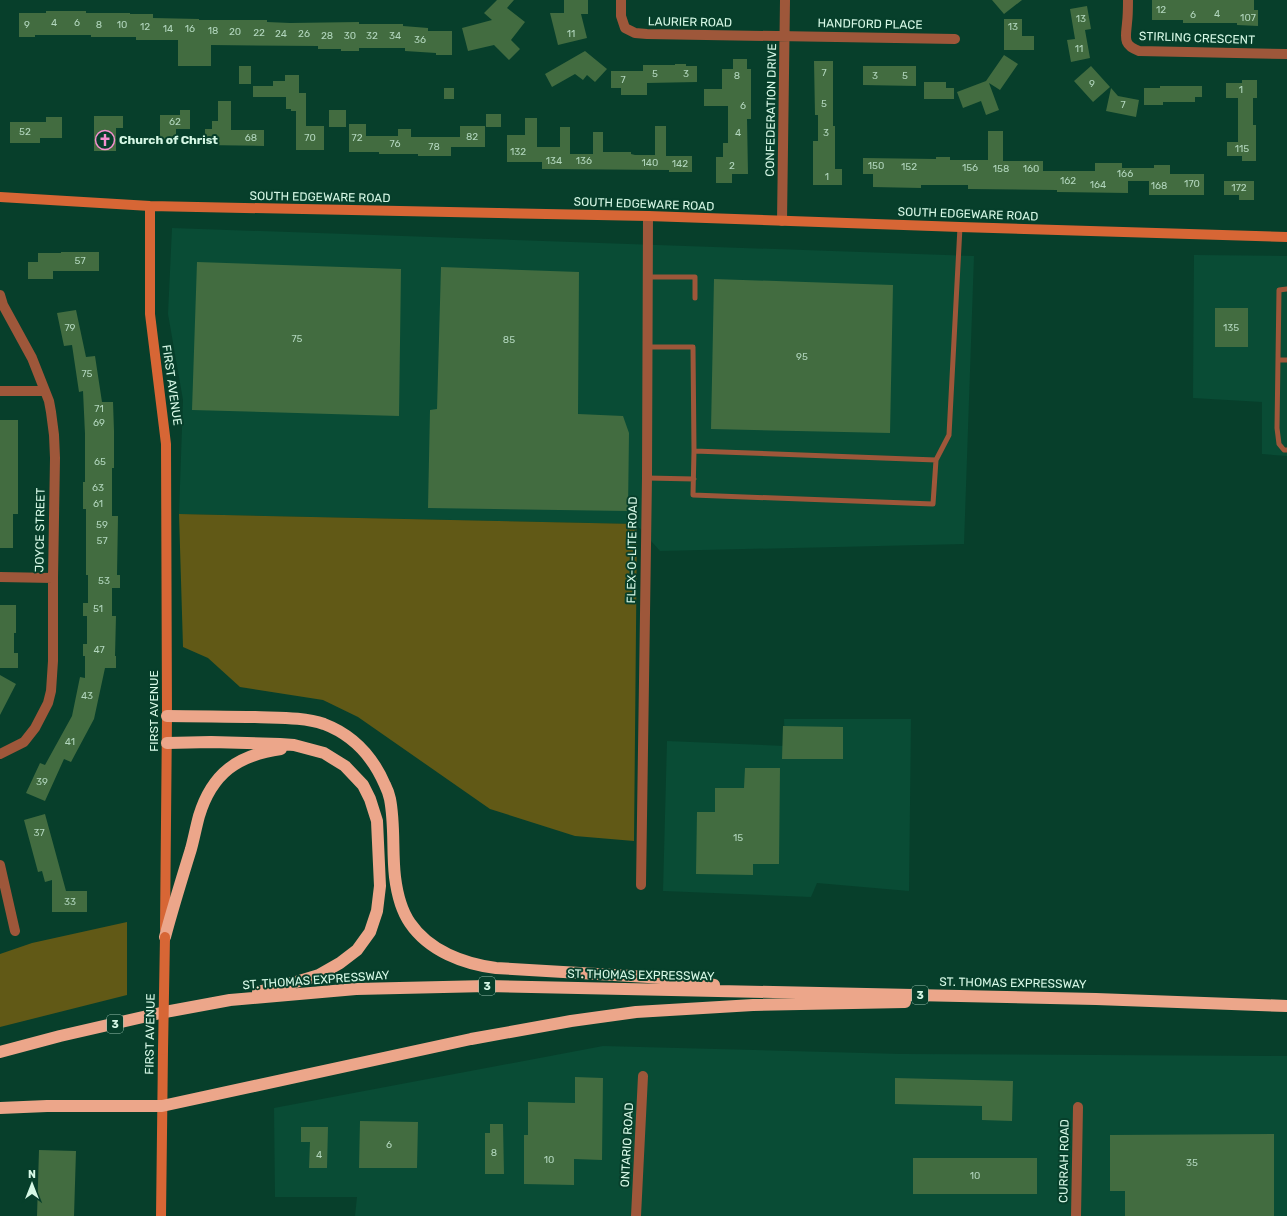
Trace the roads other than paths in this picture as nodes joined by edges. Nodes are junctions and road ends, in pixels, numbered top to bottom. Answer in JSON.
{"nodes":[{"id":1,"x":621,"y":0,"type":"edge"},
{"id":2,"x":785,"y":0,"type":"edge"},
{"id":3,"x":1128,"y":0,"type":"edge"},
{"id":4,"x":785,"y":36,"type":"junction"},
{"id":5,"x":955,"y":38,"type":"dead end"},
{"id":6,"x":1287,"y":54,"type":"edge"},
{"id":7,"x":0,"y":197,"type":"edge"},
{"id":8,"x":150,"y":206,"type":"junction"},
{"id":9,"x":648,"y":216,"type":"junction"},
{"id":10,"x":782,"y":221,"type":"junction"},
{"id":11,"x":960,"y":227,"type":"junction"},
{"id":12,"x":1287,"y":237,"type":"edge"},
{"id":13,"x":648,"y":277,"type":"junction"},
{"id":14,"x":1287,"y":288,"type":"edge"},
{"id":15,"x":0,"y":295,"type":"edge"},
{"id":16,"x":695,"y":298,"type":"dead end"},
{"id":17,"x":647,"y":347,"type":"junction"},
{"id":18,"x":1278,"y":360,"type":"junction"},
{"id":19,"x":1287,"y":360,"type":"edge"},
{"id":20,"x":44,"y":391,"type":"junction"},
{"id":21,"x":0,"y":392,"type":"edge"},
{"id":22,"x":1287,"y":450,"type":"edge"},
{"id":23,"x":694,"y":451,"type":"junction"},
{"id":24,"x":936,"y":460,"type":"junction"},
{"id":25,"x":646,"y":478,"type":"junction"},
{"id":26,"x":694,"y":479,"type":"junction"},
{"id":27,"x":0,"y":577,"type":"edge"},
{"id":28,"x":52,"y":578,"type":"junction"},
{"id":29,"x":167,"y":716,"type":"junction"},
{"id":30,"x":167,"y":743,"type":"junction"},
{"id":31,"x":313,"y":750,"type":"junction"},
{"id":32,"x":0,"y":754,"type":"edge"},
{"id":33,"x":0,"y":865,"type":"edge"},
{"id":34,"x":641,"y":885,"type":"dead end"},
{"id":35,"x":15,"y":931,"type":"dead end"},
{"id":36,"x":164,"y":937,"type":"junction"},
{"id":37,"x":745,"y":991,"type":"junction"},
{"id":38,"x":1096,"y":999,"type":"junction"},
{"id":39,"x":230,"y":1000,"type":"junction"},
{"id":40,"x":1287,"y":1006,"type":"edge"},
{"id":41,"x":0,"y":1052,"type":"edge"},
{"id":42,"x":643,"y":1076,"type":"dead end"},
{"id":43,"x":162,"y":1106,"type":"junction"},
{"id":44,"x":1078,"y":1107,"type":"dead end"},
{"id":45,"x":0,"y":1108,"type":"edge"},
{"id":46,"x":161,"y":1216,"type":"edge"},
{"id":47,"x":636,"y":1216,"type":"edge"},
{"id":48,"x":1076,"y":1216,"type":"edge"}],
"edges":[{"from":1,"to":4,"type":"street","name":"LAURIER ROAD"},
{"from":2,"to":4,"type":"street","name":"CONFEDERATION DRIVE"},
{"from":3,"to":6,"type":"street","name":"STIRLING CRESCENT"},
{"from":4,"to":5,"type":"street","name":"HANDFORD PLACE"},
{"from":4,"to":10,"type":"street","name":"CONFEDERATION DRIVE"},
{"from":7,"to":8,"type":"main road","name":"SOUTH EDGEWARE ROAD"},
{"from":8,"to":9,"type":"main road","name":"SOUTH EDGEWARE ROAD"},
{"from":8,"to":29,"type":"main road","name":"FIRST AVENUE"},
{"from":9,"to":10,"type":"main road","name":"SOUTH EDGEWARE ROAD"},
{"from":9,"to":13,"type":"street","name":"FLEX-O-LITE ROAD"},
{"from":10,"to":11,"type":"main road","name":"SOUTH EDGEWARE ROAD"},
{"from":11,"to":12,"type":"main road","name":"SOUTH EDGEWARE ROAD"},
{"from":11,"to":24,"type":"lane"},
{"from":13,"to":16,"type":"lane"},
{"from":13,"to":17,"type":"street","name":"FLEX-O-LITE ROAD"},
{"from":14,"to":18,"type":"lane"},
{"from":15,"to":20,"type":"street","name":"JOYCE STREET"},
{"from":17,"to":23,"type":"lane"},
{"from":17,"to":25,"type":"street","name":"FLEX-O-LITE ROAD"},
{"from":18,"to":19,"type":"lane"},
{"from":18,"to":22,"type":"lane"},
{"from":20,"to":21,"type":"street"},
{"from":20,"to":28,"type":"street","name":"JOYCE STREET"},
{"from":23,"to":24,"type":"lane"},
{"from":23,"to":26,"type":"lane"},
{"from":24,"to":26,"type":"lane"},
{"from":25,"to":26,"type":"lane"},
{"from":25,"to":34,"type":"street","name":"FLEX-O-LITE ROAD"},
{"from":27,"to":28,"type":"street"},
{"from":28,"to":32,"type":"street","name":"JOYCE STREET"},
{"from":29,"to":30,"type":"main road","name":"FIRST AVENUE"},
{"from":29,"to":37,"type":"highway"},
{"from":30,"to":31,"type":"highway"},
{"from":30,"to":36,"type":"main road","name":"FIRST AVENUE"},
{"from":31,"to":36,"type":"highway"},
{"from":31,"to":39,"type":"highway"},
{"from":33,"to":35,"type":"street"},
{"from":36,"to":43,"type":"main road","name":"FIRST AVENUE","bridge":true},
{"from":37,"to":38,"type":"highway","name":"ST. THOMAS EXPRESSWAY","number":"3"},
{"from":37,"to":39,"type":"highway","name":"ST. THOMAS EXPRESSWAY","number":"3"},
{"from":38,"to":40,"type":"highway","name":"ST. THOMAS EXPRESSWAY","number":"3"},
{"from":38,"to":43,"type":"highway"},
{"from":39,"to":41,"type":"highway","name":"ST. THOMAS EXPRESSWAY","number":"3"},
{"from":42,"to":47,"type":"street","name":"ONTARIO ROAD"},
{"from":43,"to":45,"type":"highway"},
{"from":43,"to":46,"type":"main road","name":"FIRST AVENUE"},
{"from":44,"to":48,"type":"street","name":"CURRAH ROAD"}]}
